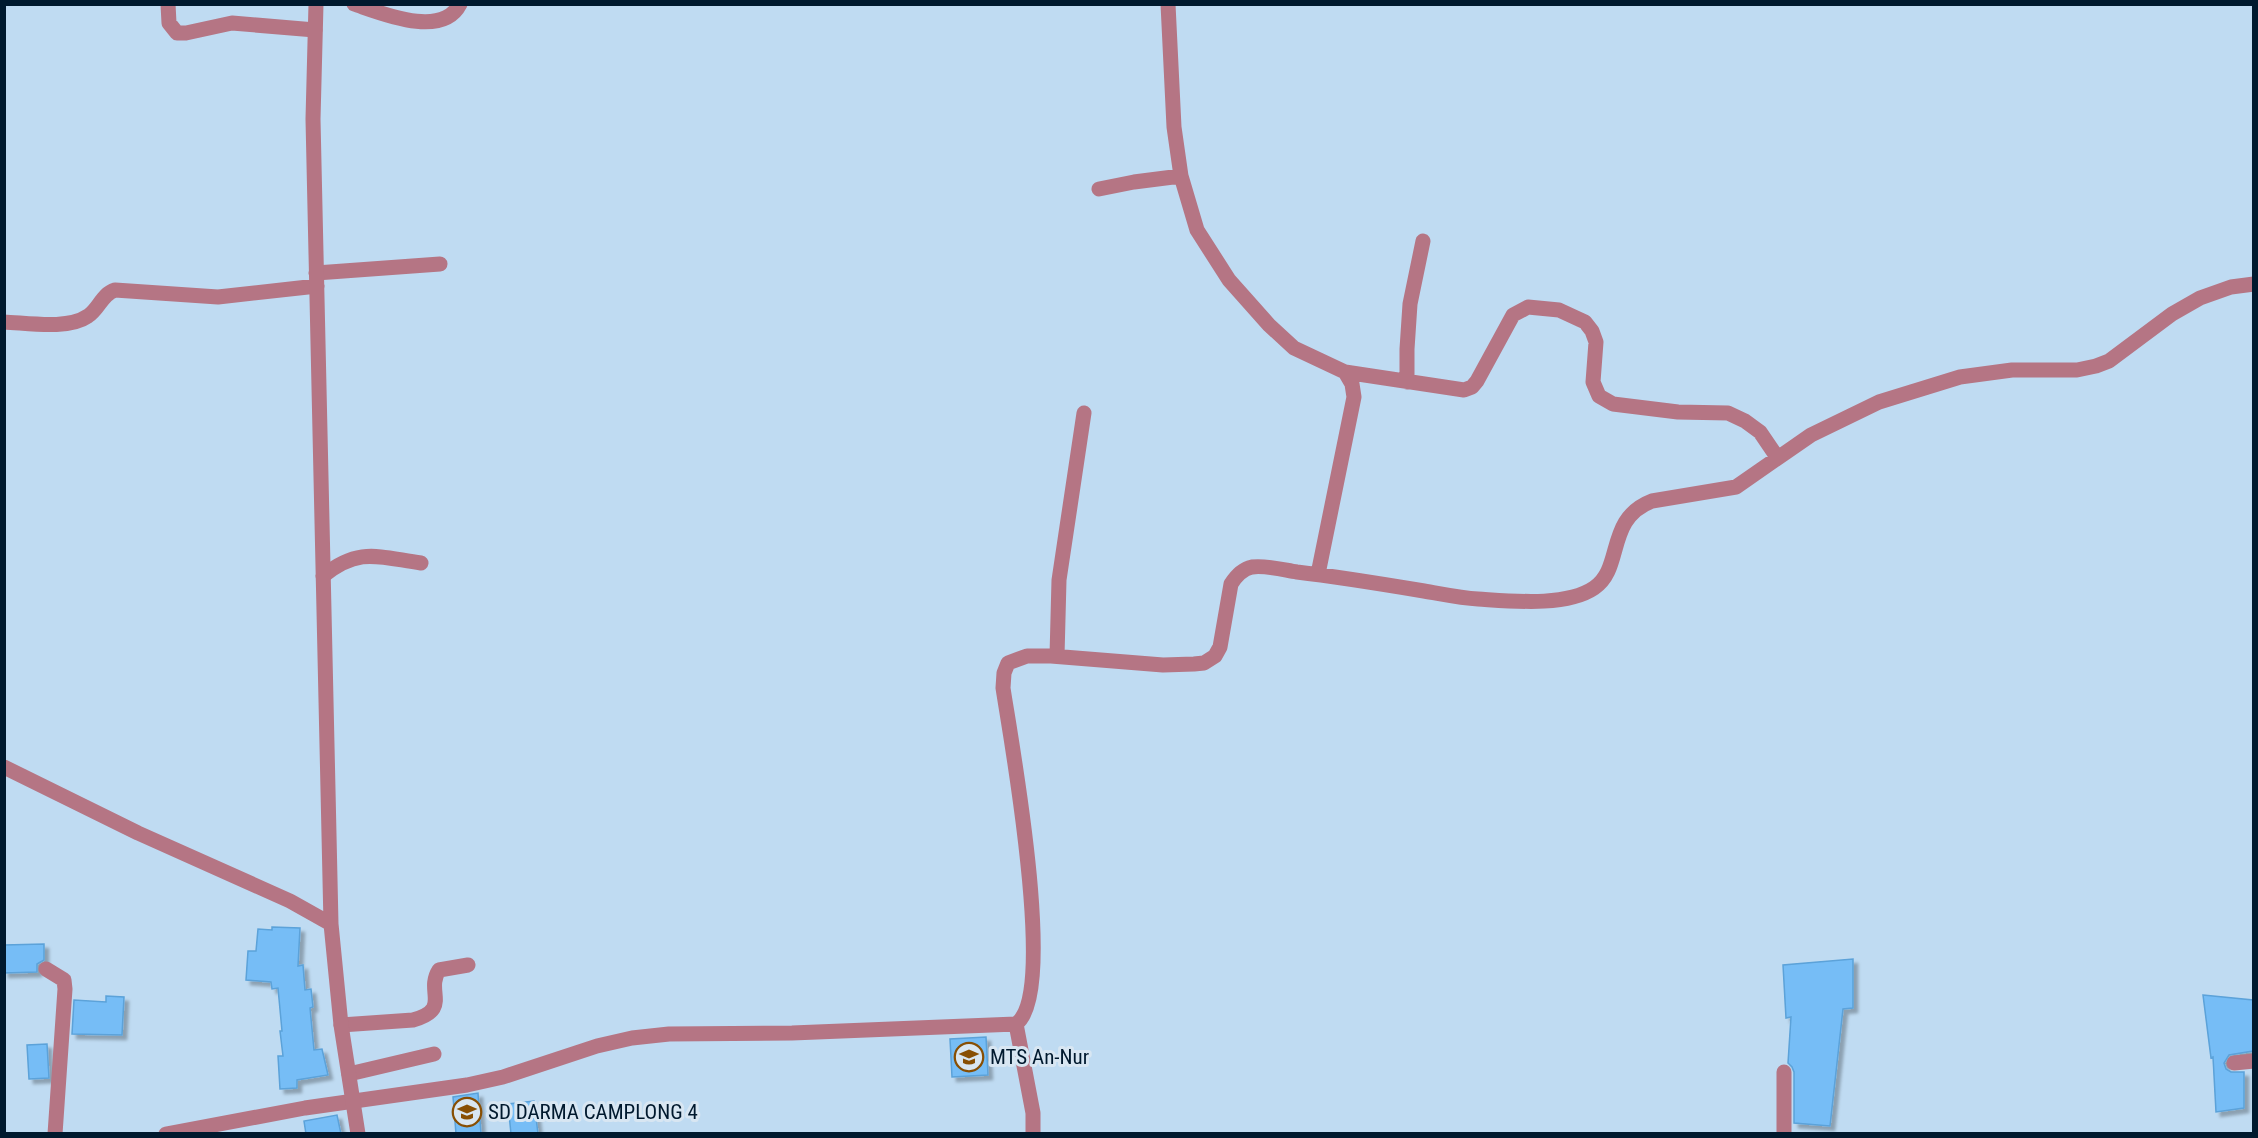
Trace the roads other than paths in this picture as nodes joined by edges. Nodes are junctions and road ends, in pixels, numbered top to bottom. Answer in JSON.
{"nodes":[{"id":1,"x":168,"y":4,"type":"edge"},
{"id":2,"x":316,"y":4,"type":"edge"},
{"id":3,"x":354,"y":4,"type":"edge"},
{"id":4,"x":460,"y":4,"type":"edge"},
{"id":5,"x":1168,"y":4,"type":"edge"},
{"id":6,"x":315,"y":30,"type":"junction"},
{"id":7,"x":1181,"y":176,"type":"junction"},
{"id":8,"x":1100,"y":189,"type":"dead end"},
{"id":9,"x":1424,"y":241,"type":"dead end"},
{"id":10,"x":440,"y":264,"type":"dead end"},
{"id":11,"x":317,"y":279,"type":"junction"},
{"id":12,"x":2253,"y":284,"type":"edge"},
{"id":13,"x":4,"y":322,"type":"edge"},
{"id":14,"x":1345,"y":372,"type":"junction"},
{"id":15,"x":1407,"y":382,"type":"junction"},
{"id":16,"x":1084,"y":413,"type":"dead end"},
{"id":17,"x":1777,"y":457,"type":"junction"},
{"id":18,"x":421,"y":563,"type":"dead end"},
{"id":19,"x":1318,"y":574,"type":"junction"},
{"id":20,"x":323,"y":576,"type":"junction"},
{"id":21,"x":1057,"y":656,"type":"junction"},
{"id":22,"x":4,"y":767,"type":"edge"},
{"id":23,"x":331,"y":924,"type":"junction"},
{"id":24,"x":468,"y":965,"type":"dead end"},
{"id":25,"x":46,"y":969,"type":"dead end"},
{"id":26,"x":1016,"y":1024,"type":"junction"},
{"id":27,"x":342,"y":1025,"type":"junction"},
{"id":28,"x":434,"y":1054,"type":"dead end"},
{"id":29,"x":2253,"y":1061,"type":"edge"},
{"id":30,"x":2234,"y":1063,"type":"dead end"},
{"id":31,"x":1784,"y":1072,"type":"dead end"},
{"id":32,"x":349,"y":1074,"type":"junction"},
{"id":33,"x":353,"y":1101,"type":"junction"},
{"id":34,"x":55,"y":1134,"type":"edge"},
{"id":35,"x":166,"y":1134,"type":"edge"},
{"id":36,"x":358,"y":1134,"type":"edge"},
{"id":37,"x":1034,"y":1134,"type":"edge"},
{"id":38,"x":1784,"y":1134,"type":"edge"}],
"edges":[{"from":1,"to":6,"type":"street"},
{"from":2,"to":6,"type":"street"},
{"from":3,"to":4,"type":"street"},
{"from":5,"to":7,"type":"street"},
{"from":6,"to":11,"type":"street"},
{"from":7,"to":8,"type":"street"},
{"from":7,"to":14,"type":"street"},
{"from":9,"to":15,"type":"street"},
{"from":10,"to":11,"type":"street"},
{"from":11,"to":13,"type":"street"},
{"from":11,"to":20,"type":"street"},
{"from":12,"to":17,"type":"street"},
{"from":14,"to":15,"type":"street"},
{"from":14,"to":19,"type":"street"},
{"from":15,"to":17,"type":"street"},
{"from":16,"to":21,"type":"street"},
{"from":17,"to":19,"type":"street"},
{"from":18,"to":20,"type":"street"},
{"from":19,"to":21,"type":"street"},
{"from":20,"to":23,"type":"street"},
{"from":21,"to":26,"type":"street"},
{"from":22,"to":23,"type":"street"},
{"from":23,"to":27,"type":"street"},
{"from":24,"to":27,"type":"street"},
{"from":25,"to":34,"type":"street"},
{"from":26,"to":33,"type":"street"},
{"from":26,"to":37,"type":"street"},
{"from":27,"to":32,"type":"street"},
{"from":28,"to":32,"type":"street"},
{"from":29,"to":30,"type":"street"},
{"from":31,"to":38,"type":"street"},
{"from":32,"to":33,"type":"street"},
{"from":33,"to":35,"type":"street"},
{"from":33,"to":36,"type":"street"}]}
